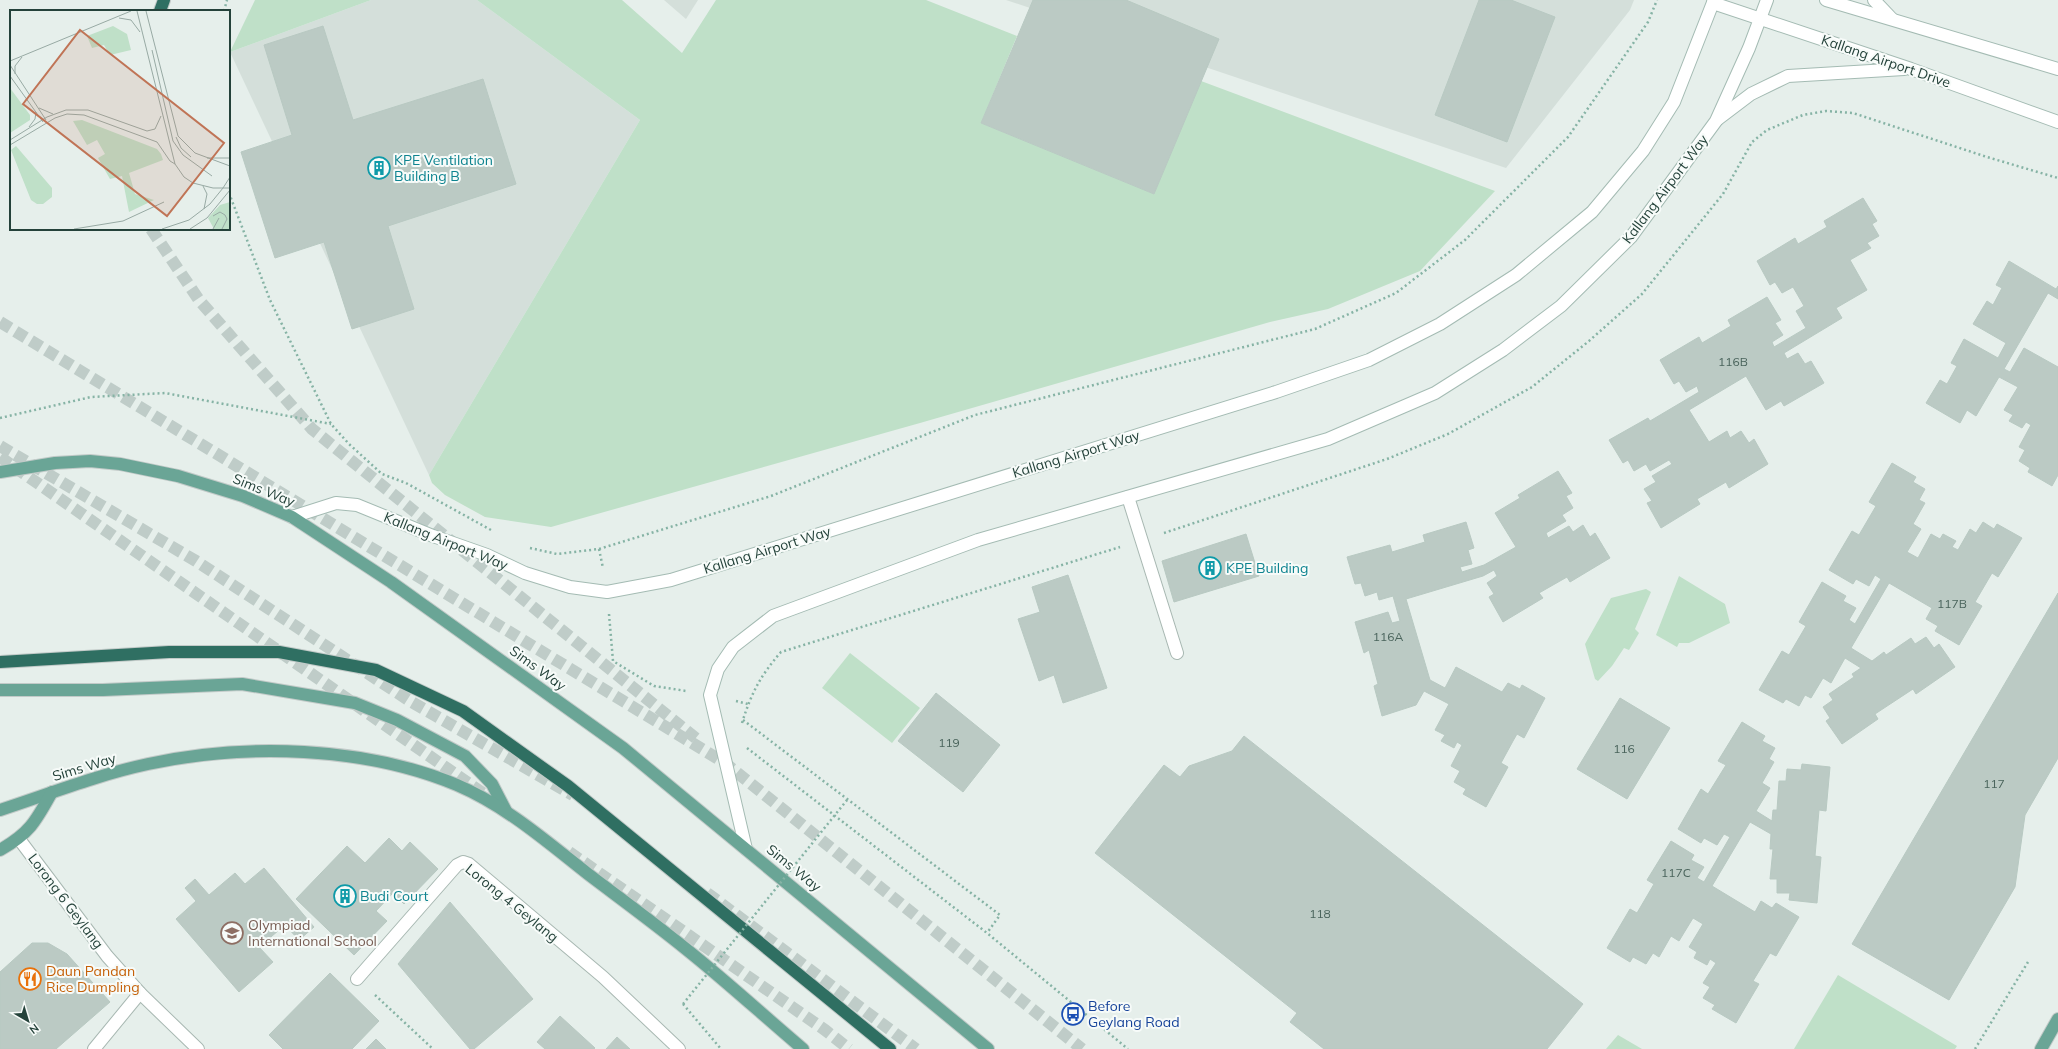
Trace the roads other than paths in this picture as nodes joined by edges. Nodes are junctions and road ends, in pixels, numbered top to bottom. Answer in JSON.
{"nodes":[{"id":1,"x":164,"y":0,"type":"edge"},
{"id":2,"x":1767,"y":0,"type":"edge"},
{"id":3,"x":1826,"y":0,"type":"edge"},
{"id":4,"x":1874,"y":0,"type":"edge"},
{"id":5,"x":1714,"y":2,"type":"edge"},
{"id":6,"x":160,"y":10,"type":"edge"},
{"id":7,"x":1760,"y":19,"type":"junction"},
{"id":8,"x":1893,"y":20,"type":"junction"},
{"id":9,"x":1911,"y":69,"type":"junction"},
{"id":10,"x":2058,"y":69,"type":"edge"},
{"id":11,"x":1716,"y":121,"type":"junction"},
{"id":12,"x":2058,"y":122,"type":"edge"},
{"id":13,"x":0,"y":472,"type":"edge"},
{"id":14,"x":1128,"y":497,"type":"junction"},
{"id":15,"x":292,"y":518,"type":"junction"},
{"id":16,"x":1177,"y":653,"type":"dead end"},
{"id":17,"x":0,"y":662,"type":"edge"},
{"id":18,"x":0,"y":690,"type":"edge"},
{"id":19,"x":52,"y":792,"type":"junction"},
{"id":20,"x":0,"y":810,"type":"edge"},
{"id":21,"x":506,"y":810,"type":"junction"},
{"id":22,"x":19,"y":839,"type":"junction"},
{"id":23,"x":746,"y":849,"type":"junction"},
{"id":24,"x":0,"y":850,"type":"edge"},
{"id":25,"x":357,"y":979,"type":"road end"},
{"id":26,"x":140,"y":993,"type":"junction"},
{"id":27,"x":2058,"y":1019,"type":"edge"},
{"id":28,"x":94,"y":1049,"type":"edge"},
{"id":29,"x":198,"y":1049,"type":"edge"},
{"id":30,"x":679,"y":1049,"type":"edge"},
{"id":31,"x":804,"y":1049,"type":"edge"},
{"id":32,"x":890,"y":1049,"type":"edge"},
{"id":33,"x":988,"y":1049,"type":"edge"},
{"id":34,"x":2041,"y":1049,"type":"edge"}],
"edges":[{"from":1,"to":6,"type":"highway"},
{"from":2,"to":7,"type":"street","name":"Kallang Airport Way"},
{"from":3,"to":8,"type":"street"},
{"from":4,"to":8,"type":"street"},
{"from":5,"to":7,"type":"street","name":"Kallang Airport Drive"},
{"from":5,"to":15,"type":"street","name":"Kallang Airport Way"},
{"from":7,"to":9,"type":"street","name":"Kallang Airport Drive"},
{"from":7,"to":11,"type":"street","name":"Kallang Airport Way"},
{"from":8,"to":10,"type":"street"},
{"from":9,"to":11,"type":"street"},
{"from":9,"to":12,"type":"street","name":"Kallang Airport Drive"},
{"from":11,"to":14,"type":"street","name":"Kallang Airport Way"},
{"from":13,"to":15,"type":"main road","name":"Sims Way"},
{"from":14,"to":16,"type":"street"},
{"from":14,"to":23,"type":"street","name":"Kallang Airport Way"},
{"from":15,"to":23,"type":"main road","name":"Sims Way"},
{"from":17,"to":32,"type":"highway"},
{"from":18,"to":21,"type":"main road"},
{"from":19,"to":20,"type":"main road","name":"Sims Way"},
{"from":19,"to":21,"type":"main road","name":"Sims Way"},
{"from":19,"to":22,"type":"main road"},
{"from":21,"to":31,"type":"main road","name":"Sims Way"},
{"from":22,"to":24,"type":"main road"},
{"from":22,"to":26,"type":"street","name":"Lorong 6 Geylang"},
{"from":23,"to":33,"type":"main road","name":"Sims Way"},
{"from":25,"to":30,"type":"street","name":"Lorong 4 Geylang"},
{"from":26,"to":28,"type":"street"},
{"from":26,"to":29,"type":"street","name":"Lorong 6 Geylang"},
{"from":27,"to":34,"type":"main road"}]}
